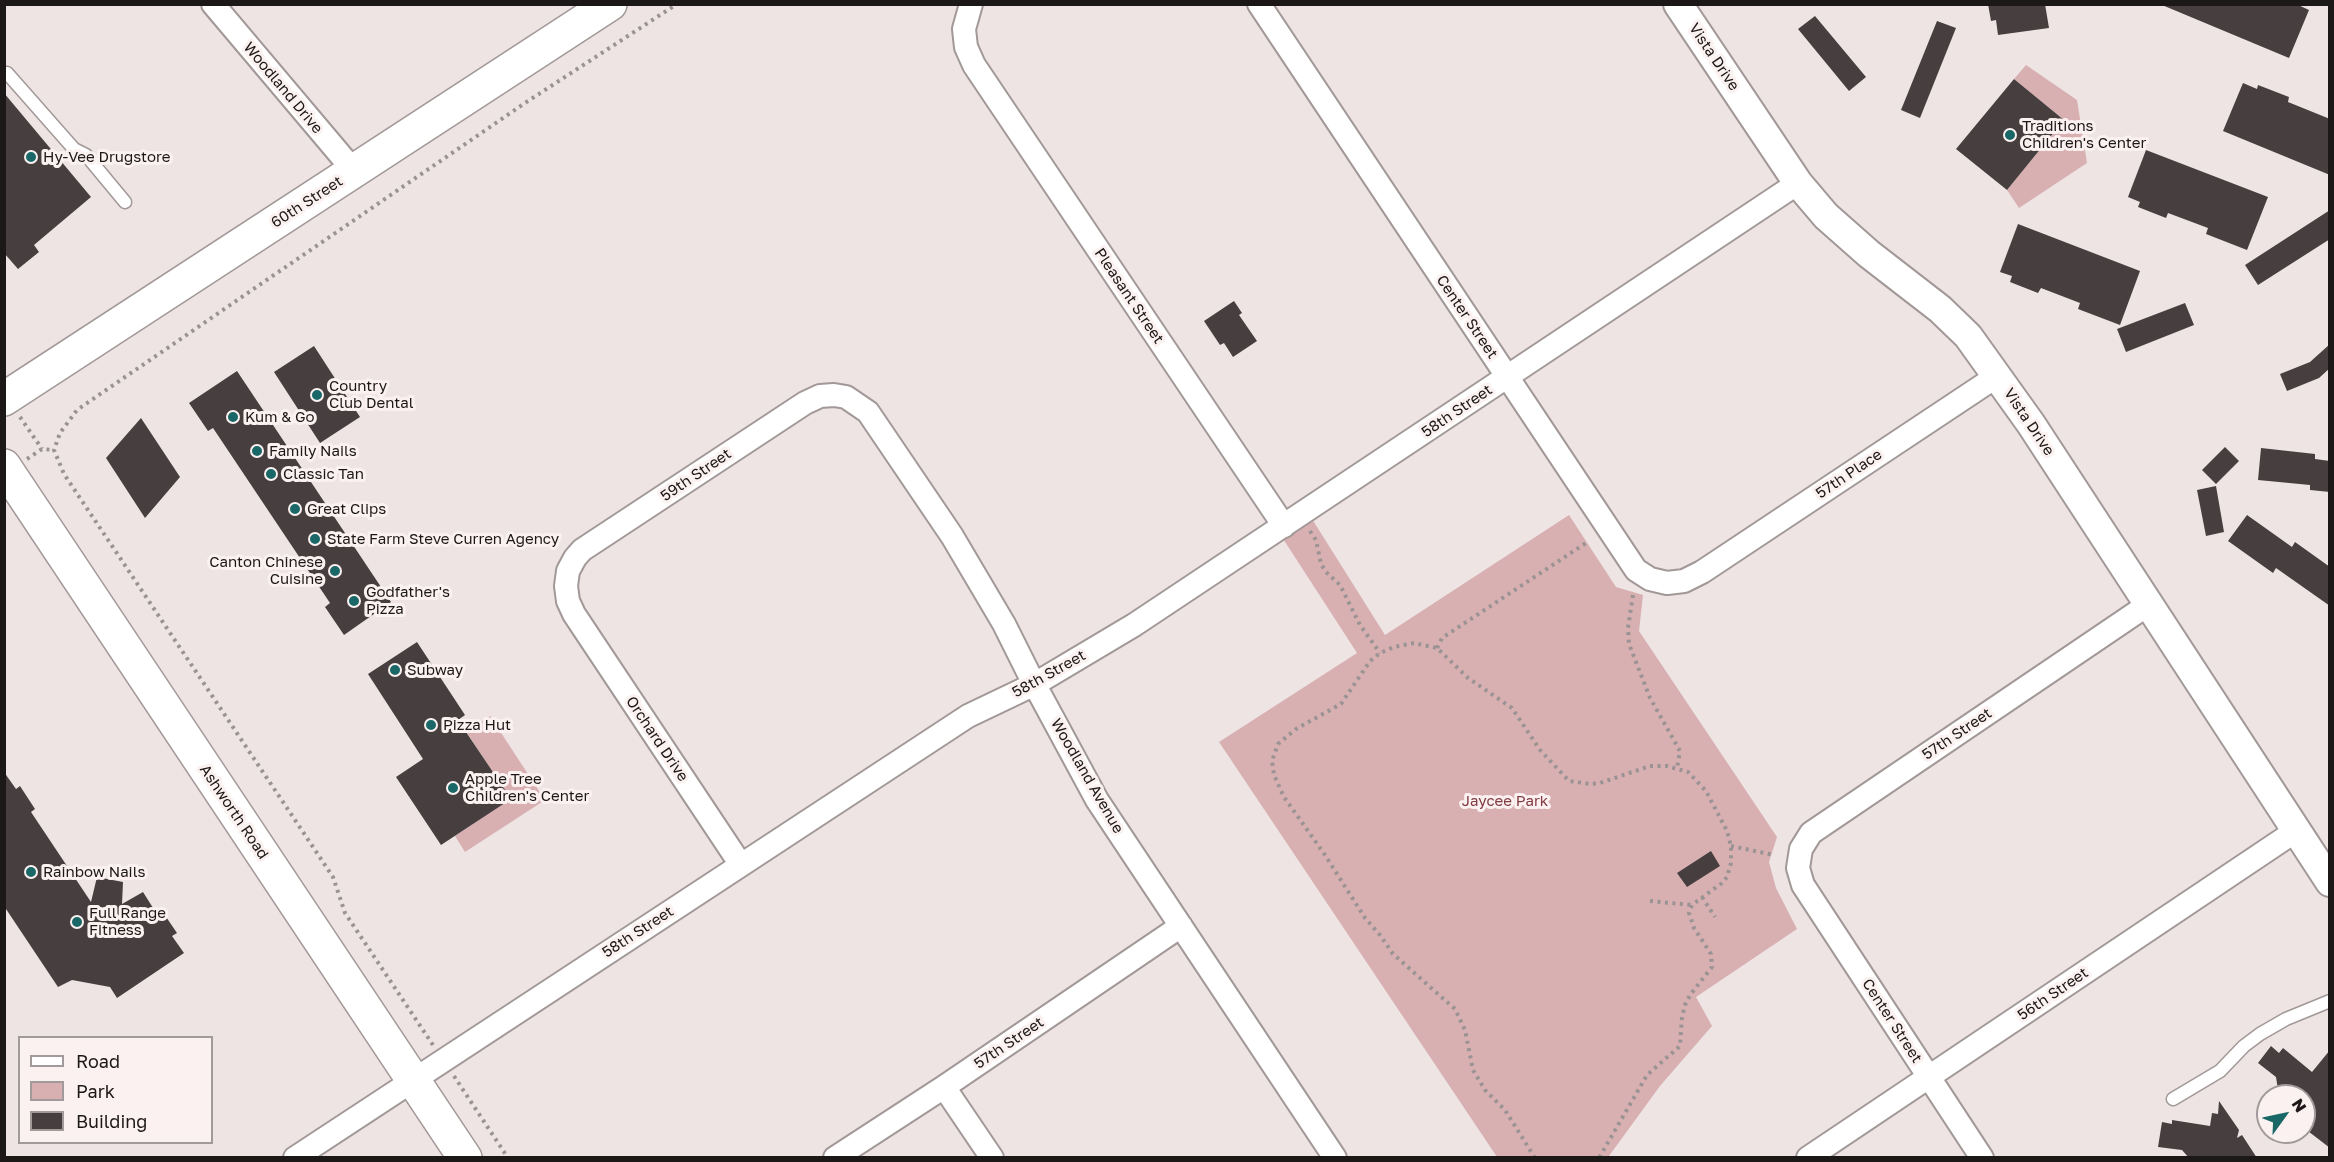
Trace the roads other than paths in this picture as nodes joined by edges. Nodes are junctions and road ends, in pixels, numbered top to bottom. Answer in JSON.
{"nodes":[{"id":1,"x":213,"y":4,"type":"edge"},
{"id":2,"x":610,"y":4,"type":"edge"},
{"id":3,"x":971,"y":4,"type":"edge"},
{"id":4,"x":1259,"y":4,"type":"edge"},
{"id":5,"x":1678,"y":4,"type":"edge"},
{"id":6,"x":7,"y":73,"type":"dead end"},
{"id":7,"x":354,"y":171,"type":"junction"},
{"id":8,"x":1798,"y":183,"type":"junction"},
{"id":9,"x":125,"y":201,"type":"dead end"},
{"id":10,"x":1997,"y":376,"type":"junction"},
{"id":11,"x":1507,"y":377,"type":"junction"},
{"id":12,"x":6,"y":399,"type":"edge"},
{"id":13,"x":871,"y":416,"type":"joint"},
{"id":14,"x":4,"y":466,"type":"edge"},
{"id":15,"x":1293,"y":521,"type":"junction"},
{"id":16,"x":1702,"y":572,"type":"joint"},
{"id":17,"x":2149,"y":603,"type":"junction"},
{"id":18,"x":574,"y":614,"type":"joint"},
{"id":19,"x":1035,"y":684,"type":"junction"},
{"id":20,"x":2297,"y":830,"type":"junction"},
{"id":21,"x":741,"y":865,"type":"junction"},
{"id":22,"x":2330,"y":882,"type":"edge"},
{"id":23,"x":1803,"y":885,"type":"joint"},
{"id":24,"x":1181,"y":926,"type":"junction"},
{"id":25,"x":2330,"y":1001,"type":"edge"},
{"id":26,"x":1929,"y":1077,"type":"junction"},
{"id":27,"x":413,"y":1079,"type":"junction"},
{"id":28,"x":944,"y":1087,"type":"junction"},
{"id":29,"x":2173,"y":1099,"type":"dead end"},
{"id":30,"x":295,"y":1158,"type":"edge"},
{"id":31,"x":465,"y":1158,"type":"edge"},
{"id":32,"x":835,"y":1158,"type":"edge"},
{"id":33,"x":992,"y":1158,"type":"edge"},
{"id":34,"x":1335,"y":1158,"type":"edge"},
{"id":35,"x":1808,"y":1158,"type":"edge"},
{"id":36,"x":1982,"y":1158,"type":"edge"}],
"edges":[{"from":1,"to":7,"type":"street","name":"Woodland Drive"},
{"from":2,"to":7,"type":"main road","name":"60th Street"},
{"from":3,"to":15,"type":"street","name":"Pleasant Street"},
{"from":4,"to":11,"type":"street","name":"Center Street"},
{"from":5,"to":8,"type":"street","name":"Vista Drive"},
{"from":6,"to":9,"type":"lane"},
{"from":7,"to":12,"type":"main road","name":"60th Street"},
{"from":8,"to":10,"type":"street","name":"Vista Drive"},
{"from":8,"to":11,"type":"street","name":"58th Street"},
{"from":10,"to":16,"type":"street","name":"57th Place"},
{"from":10,"to":17,"type":"street","name":"Vista Drive"},
{"from":11,"to":15,"type":"street","name":"58th Street"},
{"from":11,"to":16,"type":"street","name":"Center Street"},
{"from":13,"to":18,"type":"street","name":"59th Street"},
{"from":13,"to":19,"type":"street","name":"Woodland Avenue"},
{"from":14,"to":27,"type":"main road","name":"Ashworth Road"},
{"from":15,"to":19,"type":"street","name":"58th Street"},
{"from":17,"to":20,"type":"street","name":"Vista Drive"},
{"from":17,"to":23,"type":"street","name":"57th Street"},
{"from":18,"to":21,"type":"street","name":"Orchard Drive"},
{"from":19,"to":21,"type":"street","name":"58th Street"},
{"from":19,"to":24,"type":"street","name":"Woodland Avenue"},
{"from":20,"to":22,"type":"street","name":"Vista Drive"},
{"from":20,"to":26,"type":"street","name":"56th Street"},
{"from":21,"to":27,"type":"street","name":"58th Street"},
{"from":23,"to":26,"type":"street","name":"Center Street"},
{"from":24,"to":28,"type":"street","name":"57th Street"},
{"from":24,"to":34,"type":"street","name":"Woodland Avenue"},
{"from":25,"to":29,"type":"lane"},
{"from":26,"to":35,"type":"street","name":"56th Street"},
{"from":26,"to":36,"type":"street","name":"Center Street"},
{"from":27,"to":30,"type":"street","name":"58th Street"},
{"from":27,"to":31,"type":"main road","name":"Ashworth Road"},
{"from":28,"to":32,"type":"street","name":"57th Street"},
{"from":28,"to":33,"type":"street"}]}
